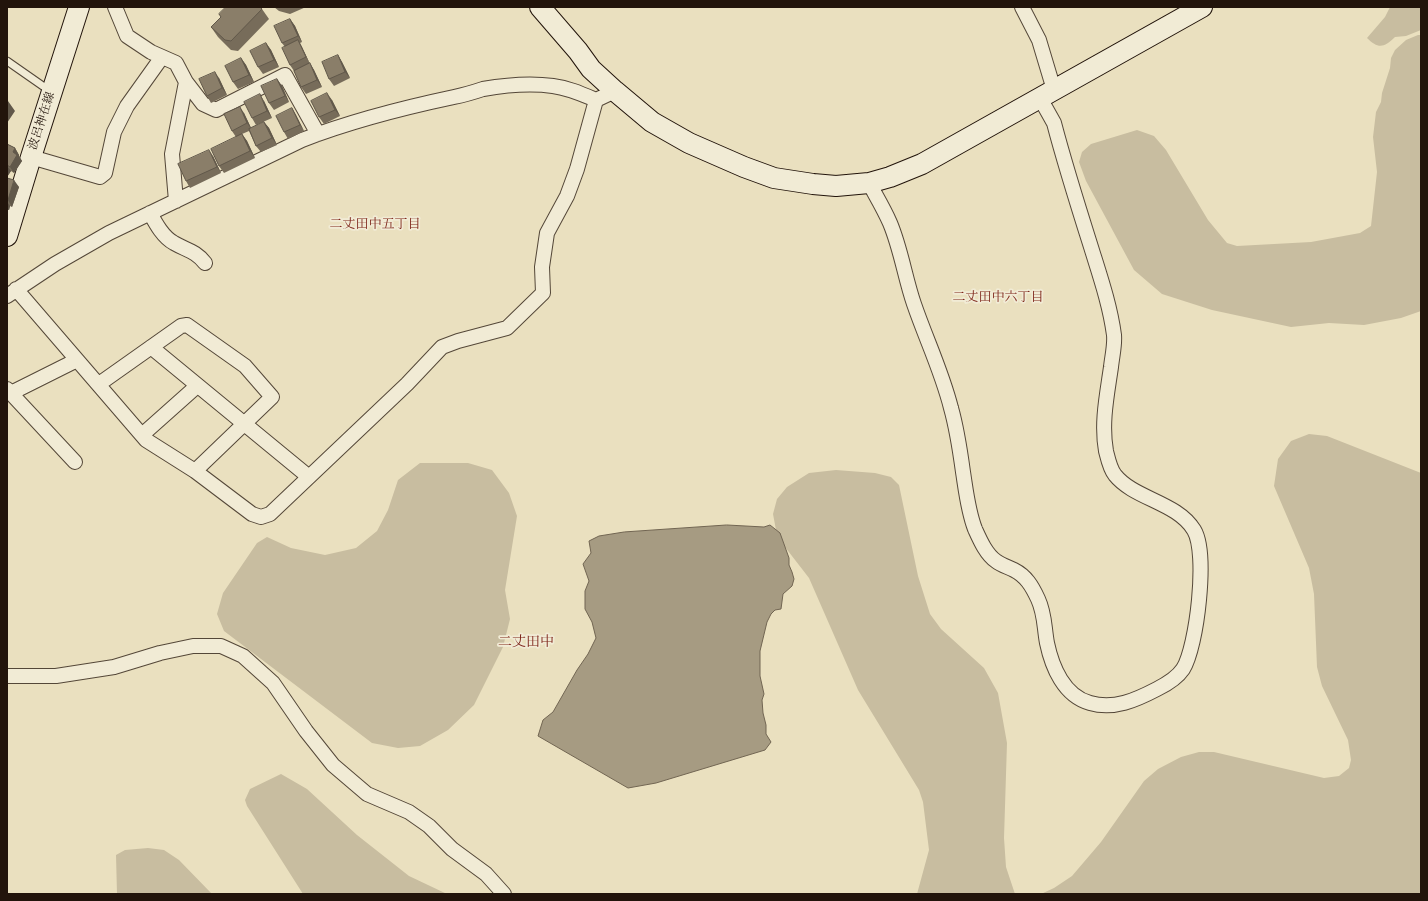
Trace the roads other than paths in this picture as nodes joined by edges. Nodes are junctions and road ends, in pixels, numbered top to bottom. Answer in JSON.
{"nodes":[{"id":1,"x":79,"y":7,"type":"edge"},
{"id":2,"x":115,"y":7,"type":"edge"},
{"id":3,"x":540,"y":7,"type":"edge"},
{"id":4,"x":1022,"y":7,"type":"edge"},
{"id":5,"x":1202,"y":7,"type":"edge"},
{"id":6,"x":162,"y":57,"type":"junction"},
{"id":7,"x":7,"y":61,"type":"edge"},
{"id":8,"x":186,"y":82,"type":"junction"},
{"id":9,"x":615,"y":91,"type":"junction"},
{"id":10,"x":51,"y":92,"type":"junction"},
{"id":11,"x":1047,"y":94,"type":"junction"},
{"id":12,"x":596,"y":100,"type":"junction"},
{"id":13,"x":318,"y":134,"type":"junction"},
{"id":14,"x":31,"y":157,"type":"junction"},
{"id":15,"x":869,"y":183,"type":"junction"},
{"id":16,"x":176,"y":201,"type":"junction"},
{"id":17,"x":150,"y":213,"type":"junction"},
{"id":18,"x":7,"y":236,"type":"edge"},
{"id":19,"x":206,"y":263,"type":"dead end"},
{"id":20,"x":11,"y":293,"type":"edge"},
{"id":21,"x":151,"y":347,"type":"junction"},
{"id":22,"x":77,"y":360,"type":"junction"},
{"id":23,"x":99,"y":384,"type":"junction"},
{"id":24,"x":197,"y":386,"type":"junction"},
{"id":25,"x":9,"y":391,"type":"edge"},
{"id":26,"x":244,"y":424,"type":"junction"},
{"id":27,"x":142,"y":435,"type":"junction"},
{"id":28,"x":75,"y":462,"type":"dead end"},
{"id":29,"x":195,"y":471,"type":"junction"},
{"id":30,"x":309,"y":477,"type":"junction"},
{"id":31,"x":7,"y":676,"type":"edge"},
{"id":32,"x":504,"y":894,"type":"edge"}],
"edges":[{"from":1,"to":10,"type":"street","name":"波呂神在線"},
{"from":2,"to":6,"type":"street"},
{"from":3,"to":9,"type":"street"},
{"from":4,"to":11,"type":"street"},
{"from":5,"to":11,"type":"street"},
{"from":6,"to":8,"type":"street"},
{"from":6,"to":14,"type":"street"},
{"from":7,"to":10,"type":"lane"},
{"from":8,"to":13,"type":"street"},
{"from":8,"to":16,"type":"street"},
{"from":9,"to":12,"type":"street"},
{"from":9,"to":15,"type":"street"},
{"from":10,"to":14,"type":"street","name":"波呂神在線"},
{"from":11,"to":15,"type":"street"},
{"from":11,"to":15,"type":"street"},
{"from":12,"to":13,"type":"street"},
{"from":12,"to":30,"type":"street"},
{"from":13,"to":16,"type":"street"},
{"from":14,"to":18,"type":"street","name":"波呂神在線"},
{"from":16,"to":17,"type":"street"},
{"from":17,"to":19,"type":"street"},
{"from":17,"to":20,"type":"street"},
{"from":20,"to":22,"type":"street"},
{"from":21,"to":23,"type":"street"},
{"from":21,"to":24,"type":"street"},
{"from":21,"to":26,"type":"street"},
{"from":22,"to":23,"type":"street"},
{"from":22,"to":25,"type":"street"},
{"from":23,"to":27,"type":"street"},
{"from":24,"to":26,"type":"street"},
{"from":24,"to":27,"type":"street"},
{"from":25,"to":28,"type":"street"},
{"from":26,"to":29,"type":"street"},
{"from":26,"to":30,"type":"street"},
{"from":27,"to":29,"type":"street"},
{"from":29,"to":30,"type":"street"},
{"from":31,"to":32,"type":"street"}]}
